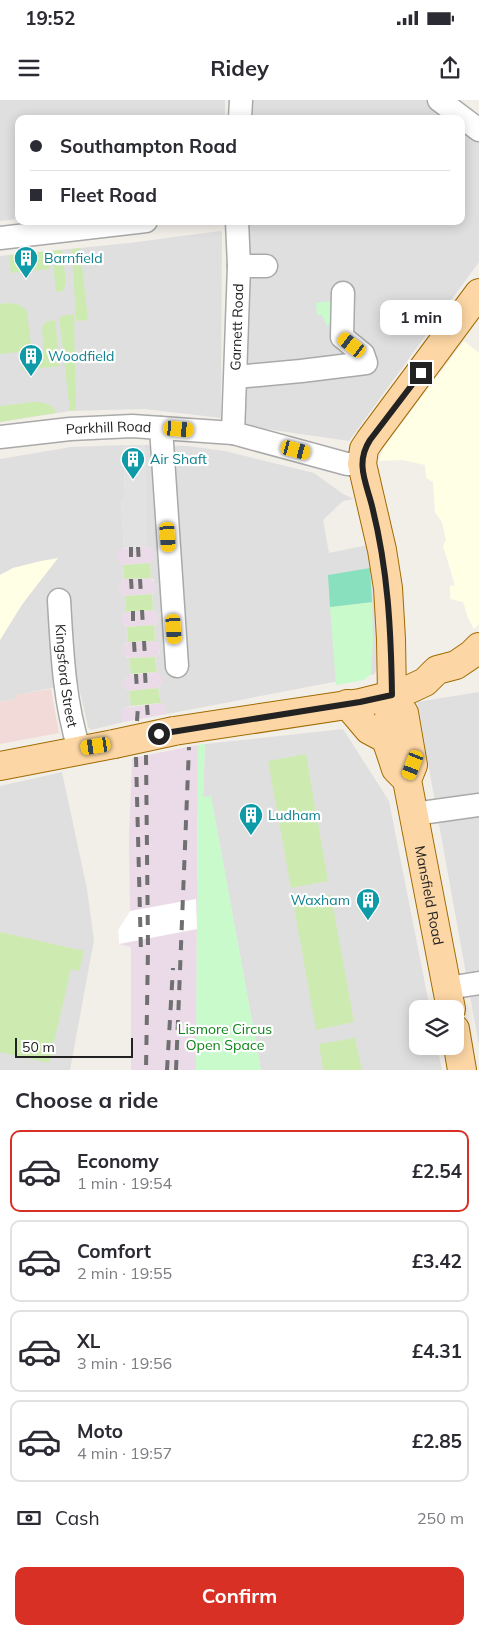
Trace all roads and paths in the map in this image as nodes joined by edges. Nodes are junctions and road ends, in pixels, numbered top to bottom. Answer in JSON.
{"nodes":[{"id":1,"x":241,"y":100,"type":"edge"},
{"id":2,"x":439,"y":100,"type":"edge"},
{"id":3,"x":240,"y":115,"type":"edge"},
{"id":4,"x":459,"y":115,"type":"edge"},
{"id":5,"x":465,"y":120,"type":"edge"},
{"id":6,"x":479,"y":130,"type":"edge"},
{"id":7,"x":112,"y":225,"type":"edge"},
{"id":8,"x":238,"y":225,"type":"edge"},
{"id":9,"x":0,"y":238,"type":"edge"},
{"id":10,"x":239,"y":266,"type":"junction"},
{"id":11,"x":266,"y":266,"type":"dead end"},
{"id":12,"x":343,"y":293,"type":"dead end"},
{"id":13,"x":479,"y":293,"type":"edge"},
{"id":14,"x":236,"y":376,"type":"junction"},
{"id":15,"x":161,"y":428,"type":"junction"},
{"id":16,"x":233,"y":433,"type":"junction"},
{"id":17,"x":0,"y":438,"type":"edge"},
{"id":18,"x":362,"y":464,"type":"junction"},
{"id":19,"x":59,"y":600,"type":"dead end"},
{"id":20,"x":479,"y":647,"type":"edge"},
{"id":21,"x":392,"y":665,"type":"junction"},
{"id":22,"x":177,"y":666,"type":"dead end"},
{"id":23,"x":437,"y":670,"type":"junction"},
{"id":24,"x":392,"y":695,"type":"junction"},
{"id":25,"x":346,"y":704,"type":"junction"},
{"id":26,"x":386,"y":739,"type":"junction"},
{"id":27,"x":79,"y":749,"type":"junction"},
{"id":28,"x":0,"y":766,"type":"edge"},
{"id":29,"x":408,"y":780,"type":"junction"},
{"id":30,"x":479,"y":805,"type":"edge"},
{"id":31,"x":414,"y":814,"type":"junction"},
{"id":32,"x":479,"y":983,"type":"edge"},
{"id":33,"x":450,"y":998,"type":"edge"},
{"id":34,"x":459,"y":1055,"type":"edge"},
{"id":35,"x":462,"y":1070,"type":"edge"}],
"edges":[{"from":1,"to":3,"type":"street"},
{"from":2,"to":4,"type":"street"},
{"from":5,"to":6,"type":"street"},
{"from":7,"to":9,"type":"street"},
{"from":8,"to":10,"type":"street","name":"Garnett Road"},
{"from":10,"to":11,"type":"street"},
{"from":10,"to":14,"type":"street","name":"Garnett Road"},
{"from":12,"to":14,"type":"street"},
{"from":13,"to":18,"type":"main road"},
{"from":14,"to":16,"type":"street","name":"Garnett Road"},
{"from":15,"to":16,"type":"street","name":"Parkhill Road"},
{"from":15,"to":17,"type":"street","name":"Parkhill Road"},
{"from":15,"to":22,"type":"street"},
{"from":16,"to":18,"type":"street","name":"Parkhill Road"},
{"from":18,"to":21,"type":"main road"},
{"from":19,"to":27,"type":"street","name":"Kingsford Street"},
{"from":20,"to":23,"type":"main road"},
{"from":21,"to":23,"type":"main road"},
{"from":21,"to":24,"type":"main road"},
{"from":23,"to":24,"type":"main road"},
{"from":24,"to":25,"type":"main road"},
{"from":24,"to":26,"type":"main road","name":"Mansfield Road"},
{"from":24,"to":29,"type":"main road","name":"Mansfield Road"},
{"from":25,"to":26,"type":"main road"},
{"from":25,"to":27,"type":"main road","bridge":true},
{"from":26,"to":29,"type":"main road","name":"Mansfield Road"},
{"from":27,"to":28,"type":"main road"},
{"from":29,"to":31,"type":"main road","name":"Mansfield Road"},
{"from":30,"to":31,"type":"street"},
{"from":31,"to":33,"type":"main road","name":"Mansfield Road"},
{"from":32,"to":33,"type":"street"},
{"from":34,"to":35,"type":"main road"}]}
